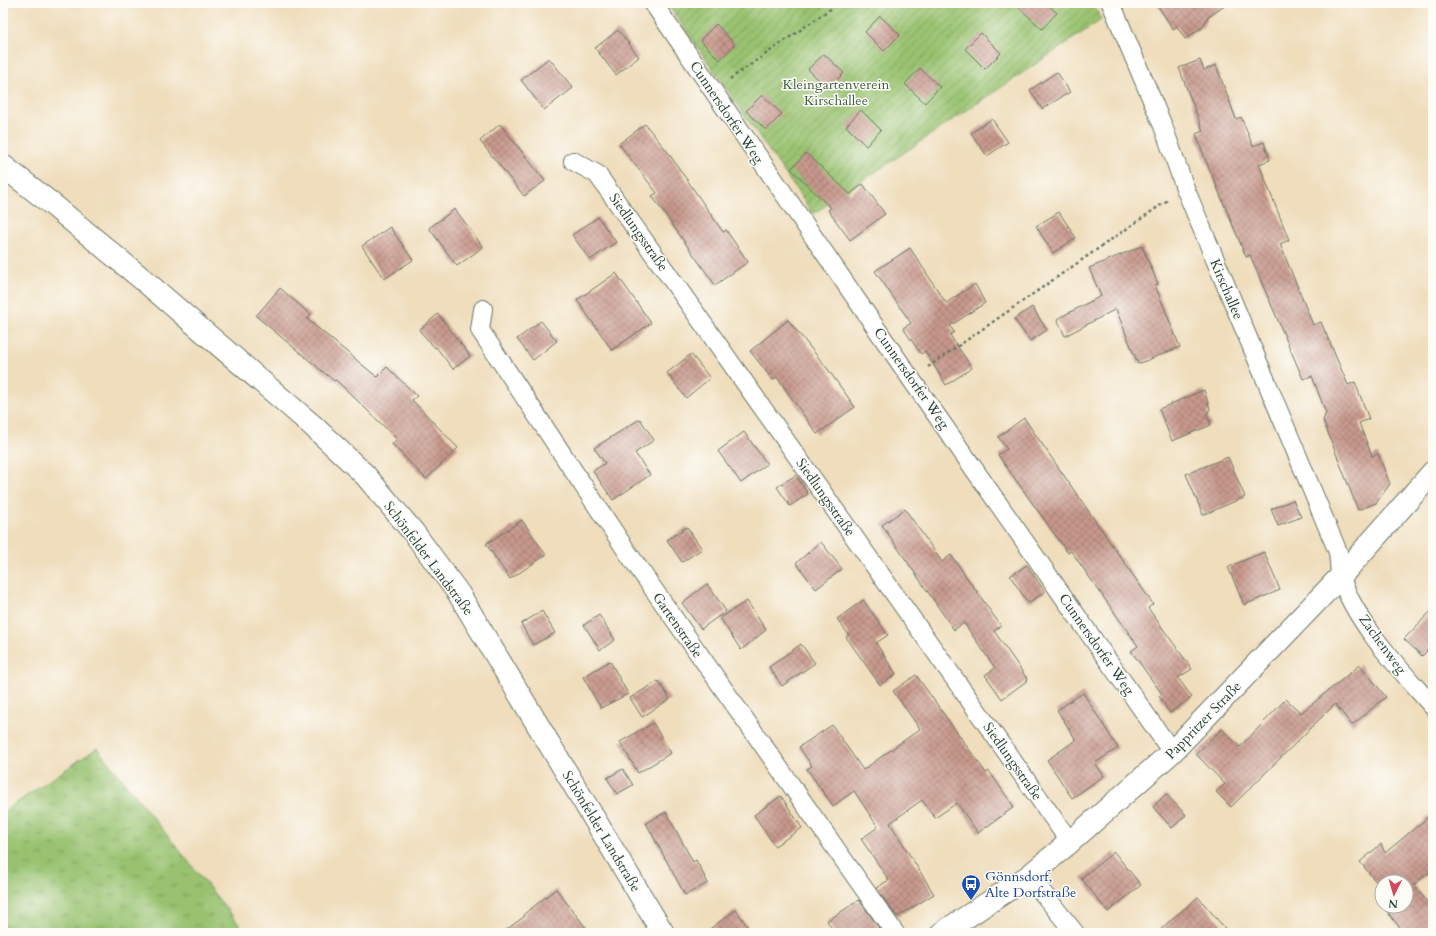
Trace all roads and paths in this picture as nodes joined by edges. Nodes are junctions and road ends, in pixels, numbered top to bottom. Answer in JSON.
{"nodes":[{"id":1,"x":653,"y":3,"type":"edge"},
{"id":2,"x":839,"y":3,"type":"edge"},
{"id":3,"x":1111,"y":3,"type":"edge"},
{"id":4,"x":713,"y":90,"type":"junction"},
{"id":5,"x":573,"y":161,"type":"dead end"},
{"id":6,"x":3,"y":166,"type":"edge"},
{"id":7,"x":1185,"y":188,"type":"junction"},
{"id":8,"x":483,"y":309,"type":"dead end"},
{"id":9,"x":911,"y":379,"type":"junction"},
{"id":10,"x":1433,"y":472,"type":"edge"},
{"id":11,"x":1341,"y":576,"type":"junction"},
{"id":12,"x":1433,"y":707,"type":"edge"},
{"id":13,"x":1172,"y":752,"type":"junction"},
{"id":14,"x":1070,"y":842,"type":"junction"},
{"id":15,"x":1029,"y":876,"type":"junction"},
{"id":16,"x":663,"y":933,"type":"edge"},
{"id":17,"x":895,"y":933,"type":"edge"},
{"id":18,"x":942,"y":933,"type":"edge"},
{"id":19,"x":1075,"y":933,"type":"edge"}],
"edges":[{"from":1,"to":4,"type":"street","name":"Cunnersdorfer Weg"},
{"from":2,"to":4,"type":"path"},
{"from":3,"to":7,"type":"street","name":"Kirschallee"},
{"from":4,"to":9,"type":"street","name":"Cunnersdorfer Weg"},
{"from":5,"to":14,"type":"street","name":"Siedlungsstraße"},
{"from":6,"to":16,"type":"street","name":"Schönfelder Landstraße"},
{"from":7,"to":9,"type":"path"},
{"from":7,"to":11,"type":"street","name":"Kirschallee"},
{"from":8,"to":17,"type":"street","name":"Gartenstraße"},
{"from":9,"to":13,"type":"street","name":"Cunnersdorfer Weg"},
{"from":10,"to":11,"type":"street","name":"Pappritzer Straße"},
{"from":11,"to":12,"type":"street","name":"Zachenweg"},
{"from":11,"to":13,"type":"street","name":"Pappritzer Straße"},
{"from":13,"to":14,"type":"street","name":"Pappritzer Straße"},
{"from":14,"to":15,"type":"street","name":"Pappritzer Straße"},
{"from":15,"to":18,"type":"street","name":"Pappritzer Straße"},
{"from":15,"to":19,"type":"street"}]}
